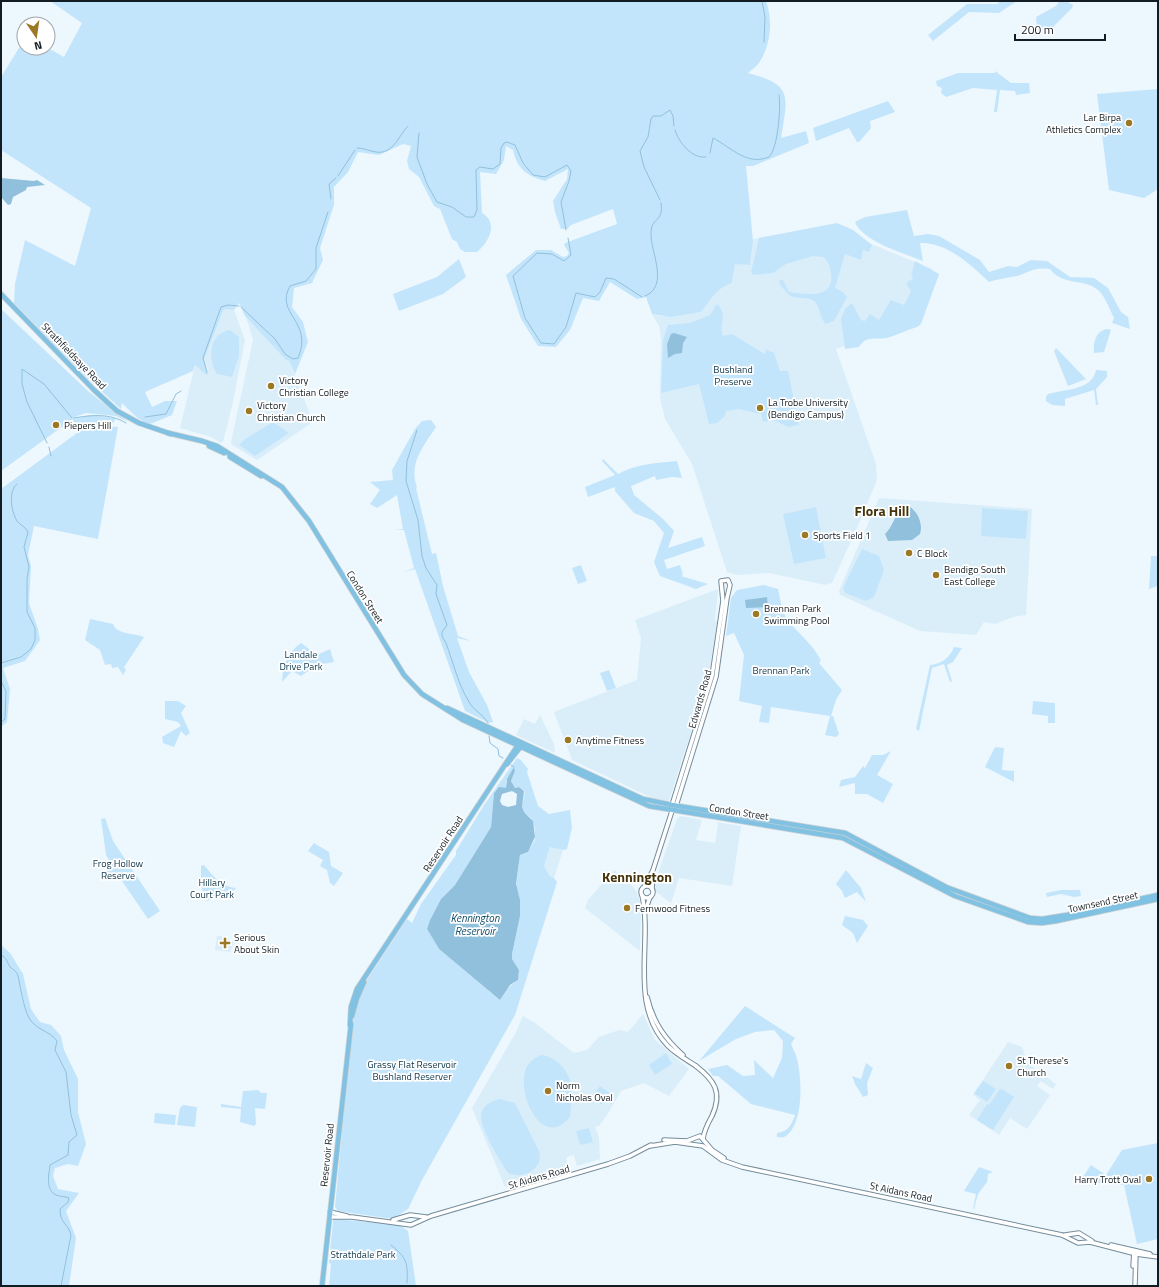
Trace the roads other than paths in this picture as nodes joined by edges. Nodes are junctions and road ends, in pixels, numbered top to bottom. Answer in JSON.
{"nodes":[{"id":1,"x":1,"y":294,"type":"edge"},
{"id":2,"x":139,"y":423,"type":"joint"},
{"id":3,"x":722,"y":587,"type":"junction"},
{"id":4,"x":729,"y":588,"type":"junction"},
{"id":5,"x":520,"y":745,"type":"junction"},
{"id":6,"x":680,"y":792,"type":"junction"},
{"id":7,"x":673,"y":807,"type":"junction"},
{"id":8,"x":684,"y":807,"type":"junction"},
{"id":9,"x":723,"y":814,"type":"junction"},
{"id":10,"x":736,"y":820,"type":"junction"},
{"id":11,"x":806,"y":829,"type":"junction"},
{"id":12,"x":653,"y":870,"type":"junction"},
{"id":13,"x":645,"y":886,"type":"junction"},
{"id":14,"x":652,"y":889,"type":"junction"},
{"id":15,"x":642,"y":895,"type":"junction"},
{"id":16,"x":1158,"y":895,"type":"edge"},
{"id":17,"x":650,"y":897,"type":"junction"},
{"id":18,"x":967,"y":898,"type":"junction"},
{"id":19,"x":1158,"y":899,"type":"edge"},
{"id":20,"x":645,"y":914,"type":"junction"},
{"id":21,"x":1052,"y":920,"type":"junction"},
{"id":22,"x":645,"y":986,"type":"junction"},
{"id":23,"x":662,"y":1033,"type":"junction"},
{"id":24,"x":667,"y":1045,"type":"junction"},
{"id":25,"x":696,"y":1066,"type":"junction"},
{"id":26,"x":708,"y":1124,"type":"junction"},
{"id":27,"x":696,"y":1138,"type":"junction"},
{"id":28,"x":703,"y":1140,"type":"junction"},
{"id":29,"x":695,"y":1145,"type":"junction"},
{"id":30,"x":650,"y":1146,"type":"junction"},
{"id":31,"x":701,"y":1146,"type":"junction"},
{"id":32,"x":737,"y":1165,"type":"junction"},
{"id":33,"x":330,"y":1214,"type":"junction"},
{"id":34,"x":415,"y":1216,"type":"junction"},
{"id":35,"x":431,"y":1216,"type":"junction"},
{"id":36,"x":406,"y":1217,"type":"junction"},
{"id":37,"x":386,"y":1220,"type":"junction"},
{"id":38,"x":415,"y":1224,"type":"junction"},
{"id":39,"x":408,"y":1225,"type":"junction"},
{"id":40,"x":1074,"y":1234,"type":"junction"},
{"id":41,"x":1062,"y":1235,"type":"junction"},
{"id":42,"x":1082,"y":1236,"type":"junction"},
{"id":43,"x":1074,"y":1240,"type":"junction"},
{"id":44,"x":1082,"y":1242,"type":"junction"},
{"id":45,"x":1135,"y":1252,"type":"junction"},
{"id":46,"x":1158,"y":1256,"type":"edge"},
{"id":47,"x":322,"y":1286,"type":"edge"},
{"id":48,"x":1135,"y":1286,"type":"edge"}],
"edges":[{"from":1,"to":2,"type":"main road","name":"Strathfieldsaye Road"},
{"from":2,"to":5,"type":"main road","name":"Condon Street"},
{"from":3,"to":4,"type":"street"},
{"from":3,"to":4,"type":"street"},
{"from":3,"to":7,"type":"street","name":"Edwards Road"},
{"from":4,"to":6,"type":"street","name":"Edwards Road"},
{"from":5,"to":7,"type":"main road","name":"Condon Street"},
{"from":5,"to":33,"type":"main road","name":"Reservoir Road"},
{"from":6,"to":7,"type":"street","name":"Edwards Road"},
{"from":6,"to":8,"type":"street"},
{"from":7,"to":8,"type":"main road","name":"Condon Street"},
{"from":7,"to":10,"type":"main road","name":"Condon Street"},
{"from":7,"to":12,"type":"street","name":"Edwards Road"},
{"from":8,"to":9,"type":"main road","name":"Condon Street"},
{"from":9,"to":10,"type":"main road"},
{"from":9,"to":11,"type":"main road","name":"Condon Street"},
{"from":10,"to":11,"type":"main road","name":"Condon Street"},
{"from":11,"to":18,"type":"main road","name":"Condon Street"},
{"from":12,"to":13,"type":"street","name":"Edwards Road"},
{"from":12,"to":14,"type":"street","name":"Edwards Road"},
{"from":13,"to":14,"type":"street"},
{"from":13,"to":15,"type":"street"},
{"from":14,"to":17,"type":"street"},
{"from":15,"to":17,"type":"street"},
{"from":15,"to":20,"type":"street"},
{"from":16,"to":21,"type":"main road","name":"Townsend Street"},
{"from":17,"to":20,"type":"street"},
{"from":18,"to":21,"type":"main road","name":"Condon Street"},
{"from":18,"to":21,"type":"main road","name":"Condon Street"},
{"from":19,"to":21,"type":"main road","name":"Townsend Street"},
{"from":20,"to":22,"type":"street"},
{"from":22,"to":23,"type":"street"},
{"from":22,"to":24,"type":"street"},
{"from":23,"to":24,"type":"street"},
{"from":23,"to":25,"type":"street"},
{"from":24,"to":25,"type":"street"},
{"from":25,"to":26,"type":"street"},
{"from":26,"to":27,"type":"street"},
{"from":26,"to":28,"type":"street"},
{"from":27,"to":28,"type":"street"},
{"from":27,"to":29,"type":"street"},
{"from":27,"to":30,"type":"street","name":"St Aidans Road"},
{"from":28,"to":31,"type":"street"},
{"from":28,"to":32,"type":"street","name":"St Aidans Road"},
{"from":29,"to":30,"type":"street","name":"St Aidans Road"},
{"from":29,"to":31,"type":"street","name":"St Aidans Road"},
{"from":30,"to":35,"type":"street","name":"St Aidans Road"},
{"from":31,"to":32,"type":"street","name":"St Aidans Road"},
{"from":32,"to":41,"type":"street","name":"St Aidans Road"},
{"from":33,"to":37,"type":"street"},
{"from":33,"to":47,"type":"main road","name":"Reservoir Road"},
{"from":34,"to":35,"type":"street","name":"St Aidans Road"},
{"from":34,"to":36,"type":"street","name":"St Aidans Road"},
{"from":34,"to":38,"type":"street"},
{"from":35,"to":38,"type":"street","name":"St Aidans Road"},
{"from":36,"to":37,"type":"street","name":"St Aidans Road"},
{"from":36,"to":39,"type":"street"},
{"from":37,"to":39,"type":"street"},
{"from":38,"to":39,"type":"street","name":"St Aidans Road"},
{"from":40,"to":41,"type":"street","name":"St Aidans Road"},
{"from":40,"to":42,"type":"street"},
{"from":40,"to":43,"type":"street"},
{"from":41,"to":43,"type":"street","name":"St Aidans Road"},
{"from":42,"to":44,"type":"street"},
{"from":42,"to":45,"type":"street"},
{"from":43,"to":44,"type":"street"},
{"from":44,"to":45,"type":"street"},
{"from":45,"to":46,"type":"street"},
{"from":45,"to":48,"type":"street"}]}
